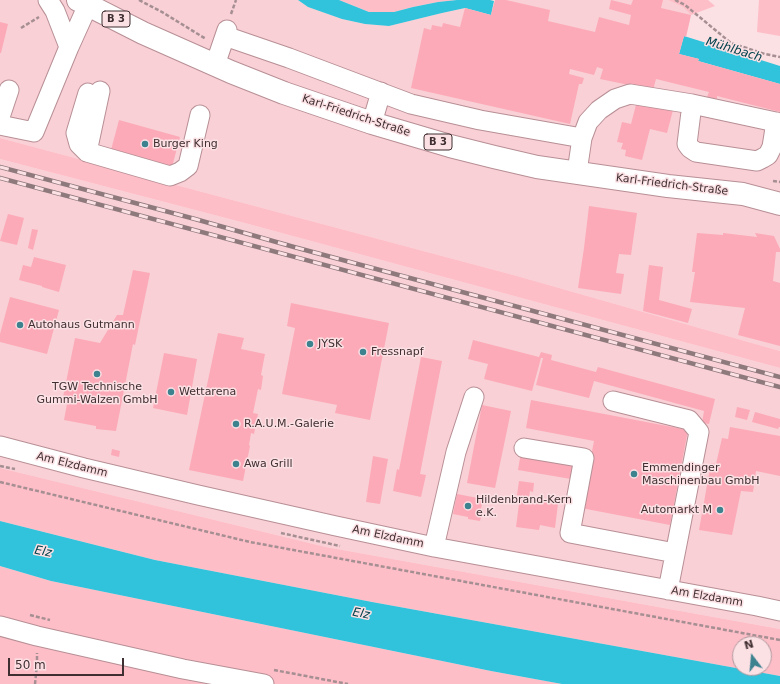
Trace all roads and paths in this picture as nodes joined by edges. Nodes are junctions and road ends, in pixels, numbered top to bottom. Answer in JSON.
{"nodes":[{"id":1,"x":139,"y":0,"type":"edge"},
{"id":2,"x":675,"y":0,"type":"edge"},
{"id":3,"x":83,"y":2,"type":"edge"},
{"id":4,"x":46,"y":7,"type":"edge"},
{"id":5,"x":21,"y":28,"type":"dead end"},
{"id":6,"x":222,"y":45,"type":"junction"},
{"id":7,"x":68,"y":47,"type":"junction"},
{"id":8,"x":780,"y":57,"type":"edge"},
{"id":9,"x":95,"y":89,"type":"dead end"},
{"id":10,"x":9,"y":90,"type":"dead end"},
{"id":11,"x":381,"y":92,"type":"junction"},
{"id":12,"x":692,"y":104,"type":"junction"},
{"id":13,"x":200,"y":115,"type":"dead end"},
{"id":14,"x":0,"y":117,"type":"edge"},
{"id":15,"x":372,"y":123,"type":"junction"},
{"id":16,"x":778,"y":123,"type":"edge"},
{"id":17,"x":0,"y":125,"type":"edge"},
{"id":18,"x":582,"y":138,"type":"junction"},
{"id":19,"x":577,"y":172,"type":"junction"},
{"id":20,"x":780,"y":204,"type":"edge"},
{"id":21,"x":474,"y":397,"type":"dead end"},
{"id":22,"x":613,"y":401,"type":"dead end"},
{"id":23,"x":0,"y":446,"type":"edge"},
{"id":24,"x":524,"y":448,"type":"dead end"},
{"id":25,"x":0,"y":482,"type":"edge"},
{"id":26,"x":434,"y":547,"type":"junction"},
{"id":27,"x":675,"y":553,"type":"junction"},
{"id":28,"x":668,"y":590,"type":"junction"},
{"id":29,"x":780,"y":611,"type":"edge"},
{"id":30,"x":0,"y":626,"type":"edge"},
{"id":31,"x":780,"y":640,"type":"edge"},
{"id":32,"x":37,"y":664,"type":"dead end"},
{"id":33,"x":35,"y":684,"type":"edge"},
{"id":34,"x":264,"y":684,"type":"edge"}],
"edges":[{"from":1,"to":6,"type":"path"},
{"from":2,"to":8,"type":"path"},
{"from":3,"to":6,"type":"main road","name":"Karl-Friedrich-Straße","number":"B 3"},
{"from":3,"to":7,"type":"street","name":"Karl-Friedrich-Straße"},
{"from":4,"to":5,"type":"path"},
{"from":4,"to":7,"type":"street"},
{"from":6,"to":11,"type":"street"},
{"from":6,"to":15,"type":"main road","name":"Karl-Friedrich-Straße","number":"B 3"},
{"from":7,"to":17,"type":"street","name":"Karl-Friedrich-Straße"},
{"from":9,"to":13,"type":"street"},
{"from":10,"to":14,"type":"street"},
{"from":11,"to":15,"type":"street"},
{"from":11,"to":18,"type":"street"},
{"from":12,"to":16,"type":"street"},
{"from":12,"to":16,"type":"street"},
{"from":12,"to":18,"type":"street"},
{"from":15,"to":19,"type":"main road","name":"Karl-Friedrich-Straße","number":"B 3"},
{"from":18,"to":19,"type":"street"},
{"from":19,"to":20,"type":"main road","name":"Karl-Friedrich-Straße","number":"B 3"},
{"from":21,"to":26,"type":"street"},
{"from":22,"to":27,"type":"street"},
{"from":23,"to":26,"type":"street","name":"Am Elzdamm"},
{"from":24,"to":27,"type":"street"},
{"from":25,"to":31,"type":"path"},
{"from":26,"to":28,"type":"street","name":"Am Elzdamm"},
{"from":27,"to":28,"type":"street"},
{"from":28,"to":29,"type":"street","name":"Am Elzdamm"},
{"from":30,"to":34,"type":"street"},
{"from":32,"to":33,"type":"path"}]}
